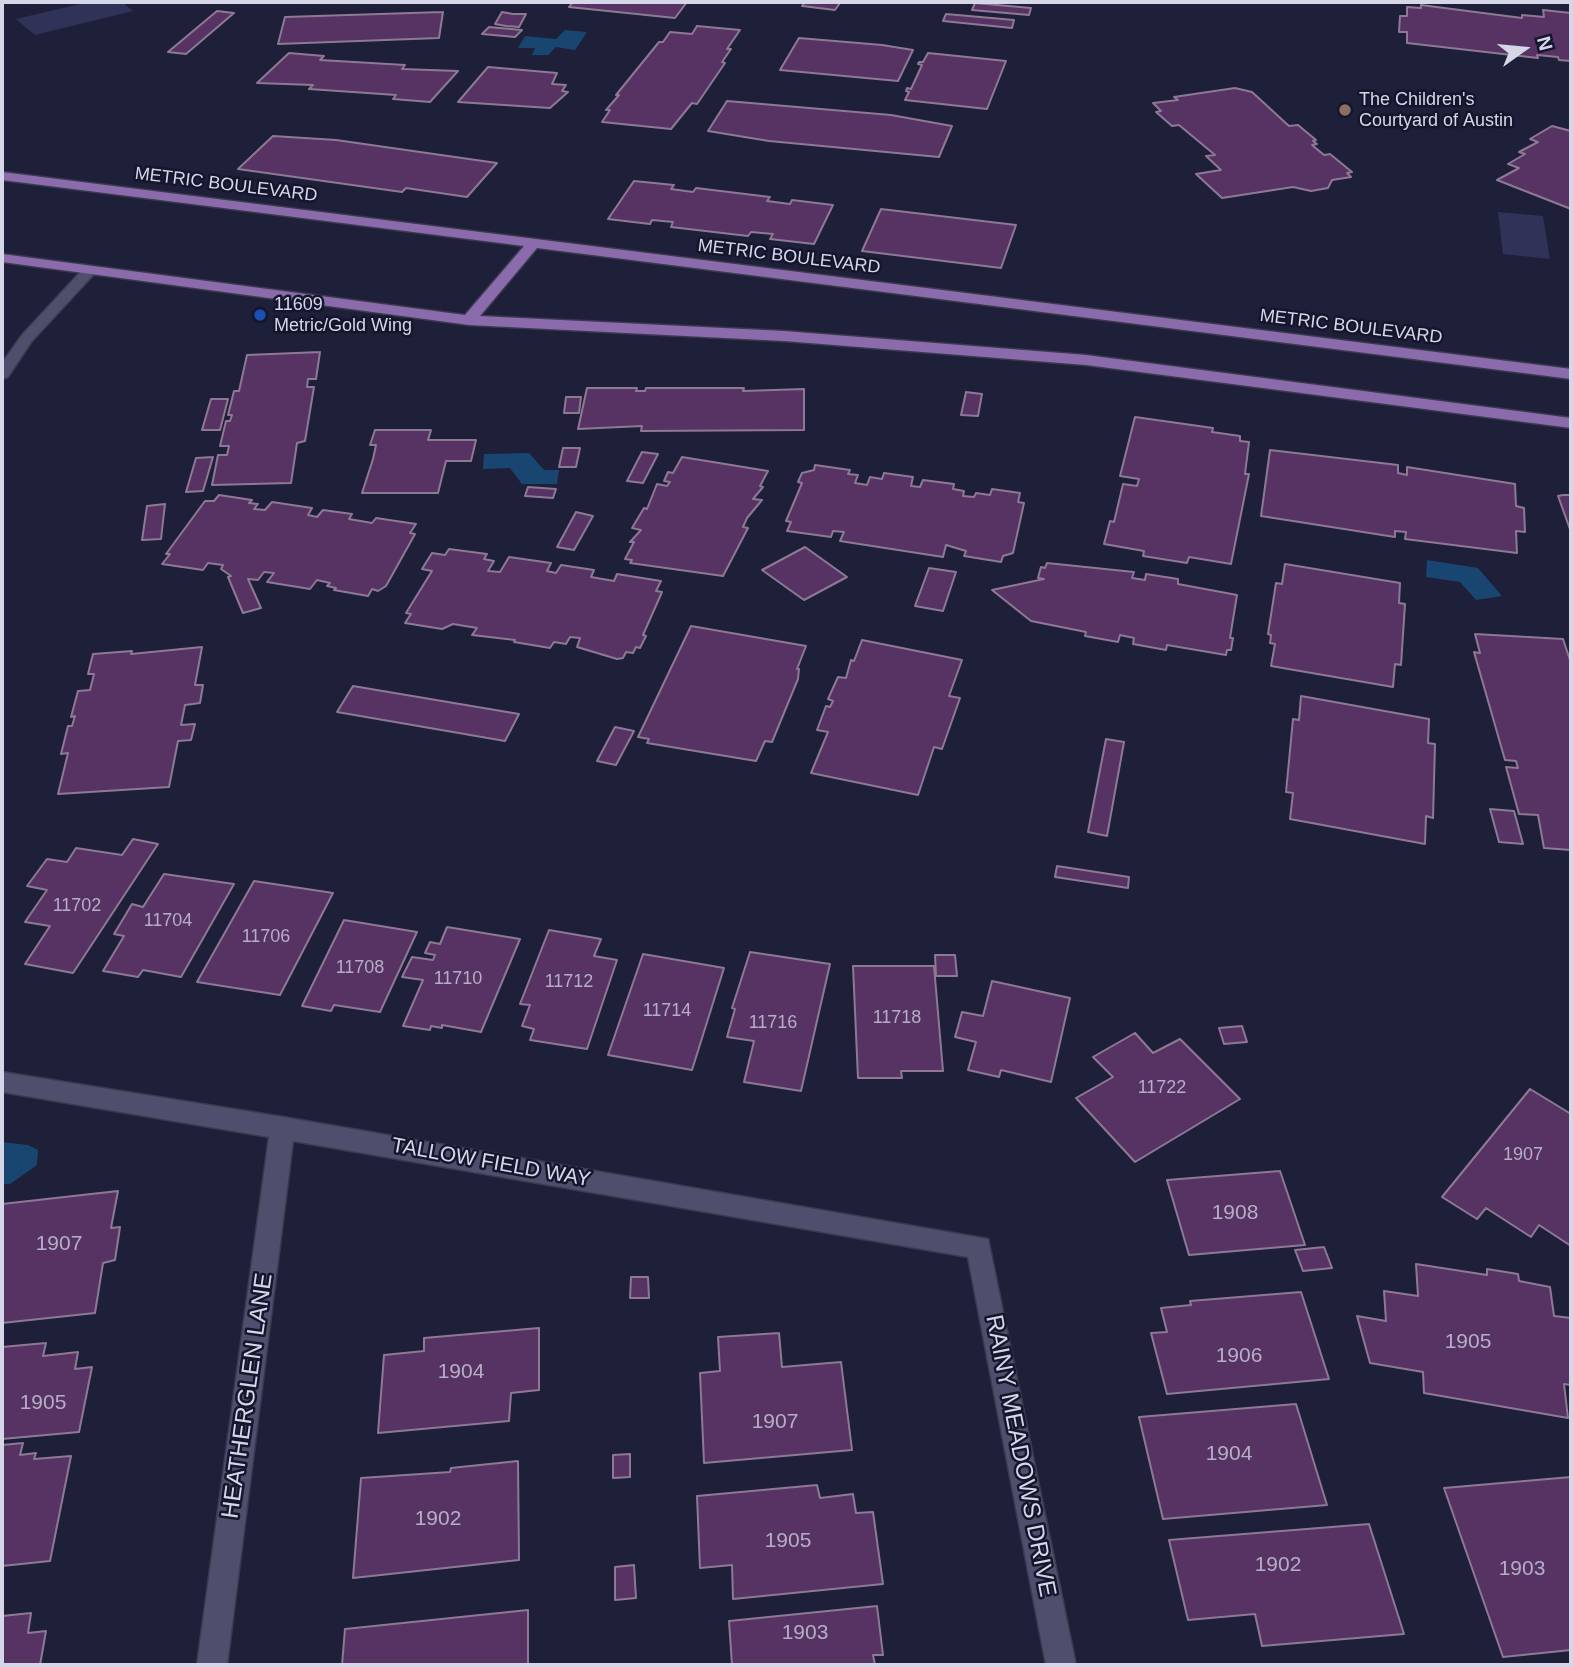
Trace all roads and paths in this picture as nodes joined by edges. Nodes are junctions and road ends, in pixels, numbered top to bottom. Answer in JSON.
{"nodes":[{"id":1,"x":2,"y":176,"type":"edge"},
{"id":2,"x":533,"y":244,"type":"junction"},
{"id":3,"x":2,"y":257,"type":"edge"},
{"id":4,"x":90,"y":270,"type":"junction"},
{"id":5,"x":469,"y":320,"type":"junction"},
{"id":6,"x":2,"y":374,"type":"edge"},
{"id":7,"x":1571,"y":374,"type":"edge"},
{"id":8,"x":1571,"y":423,"type":"edge"},
{"id":9,"x":2,"y":1082,"type":"edge"},
{"id":10,"x":283,"y":1127,"type":"junction"},
{"id":11,"x":979,"y":1247,"type":"joint"},
{"id":12,"x":212,"y":1665,"type":"edge"},
{"id":13,"x":1061,"y":1665,"type":"edge"}],
"edges":[{"from":1,"to":2,"type":"main road","name":"METRIC BOULEVARD"},
{"from":2,"to":5,"type":"main road"},
{"from":2,"to":7,"type":"main road","name":"METRIC BOULEVARD"},
{"from":3,"to":4,"type":"main road"},
{"from":4,"to":5,"type":"main road"},
{"from":4,"to":6,"type":"street"},
{"from":5,"to":8,"type":"main road"},
{"from":9,"to":10,"type":"street","name":"TALLOW FIELD WAY"},
{"from":10,"to":11,"type":"street","name":"TALLOW FIELD WAY"},
{"from":10,"to":12,"type":"street","name":"HEATHERGLEN LANE"},
{"from":11,"to":13,"type":"street","name":"RAINY MEADOWS DRIVE"}]}
